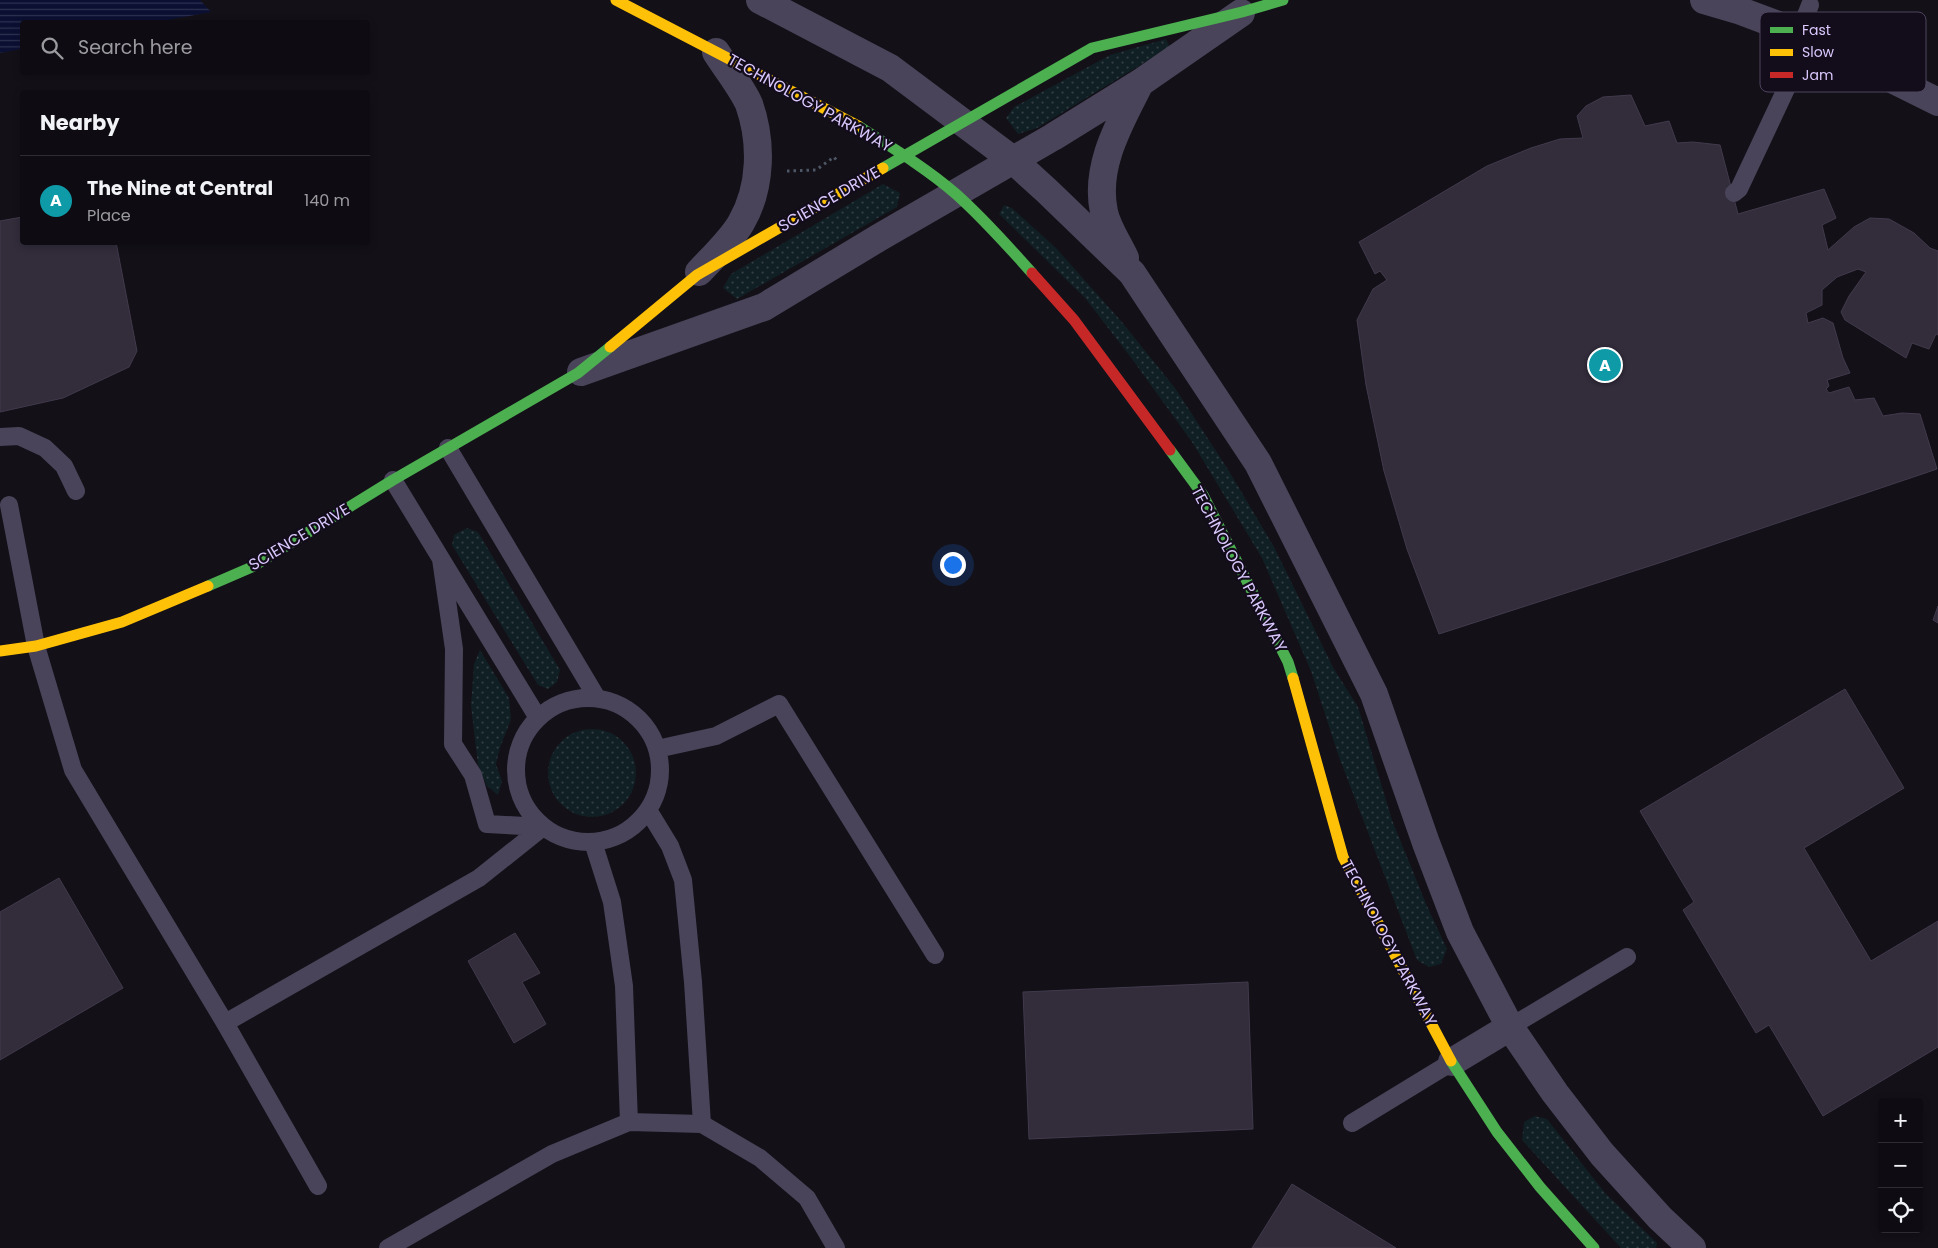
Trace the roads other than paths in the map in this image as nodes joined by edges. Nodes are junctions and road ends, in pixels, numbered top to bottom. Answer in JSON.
{"nodes":[{"id":1,"x":616,"y":0,"type":"edge"},
{"id":2,"x":760,"y":0,"type":"edge"},
{"id":3,"x":1283,"y":0,"type":"edge"},
{"id":4,"x":1704,"y":0,"type":"edge"},
{"id":5,"x":1242,"y":12,"type":"junction"},
{"id":6,"x":1760,"y":18,"type":"edge"},
{"id":7,"x":716,"y":52,"type":"junction"},
{"id":8,"x":1140,"y":83,"type":"junction"},
{"id":9,"x":1785,"y":92,"type":"edge"},
{"id":10,"x":1918,"y":92,"type":"edge"},
{"id":11,"x":1938,"y":102,"type":"edge"},
{"id":12,"x":962,"y":122,"type":"junction"},
{"id":13,"x":904,"y":156,"type":"junction"},
{"id":14,"x":1013,"y":160,"type":"junction"},
{"id":15,"x":955,"y":193,"type":"junction"},
{"id":16,"x":1734,"y":194,"type":"dead end"},
{"id":17,"x":1132,"y":273,"type":"junction"},
{"id":18,"x":697,"y":276,"type":"junction"},
{"id":19,"x":578,"y":373,"type":"junction"},
{"id":20,"x":0,"y":436,"type":"edge"},
{"id":21,"x":448,"y":448,"type":"junction"},
{"id":22,"x":393,"y":480,"type":"junction"},
{"id":23,"x":76,"y":491,"type":"dead end"},
{"id":24,"x":9,"y":505,"type":"dead end"},
{"id":25,"x":441,"y":559,"type":"junction"},
{"id":26,"x":36,"y":646,"type":"junction"},
{"id":27,"x":0,"y":651,"type":"edge"},
{"id":28,"x":597,"y":698,"type":"junction"},
{"id":29,"x":538,"y":718,"type":"junction"},
{"id":30,"x":657,"y":749,"type":"junction"},
{"id":31,"x":648,"y":810,"type":"junction"},
{"id":32,"x":543,"y":827,"type":"junction"},
{"id":33,"x":593,"y":842,"type":"junction"},
{"id":34,"x":935,"y":955,"type":"dead end"},
{"id":35,"x":1627,"y":956,"type":"dead end"},
{"id":36,"x":225,"y":1023,"type":"junction"},
{"id":37,"x":1510,"y":1027,"type":"junction"},
{"id":38,"x":1452,"y":1062,"type":"junction"},
{"id":39,"x":630,"y":1122,"type":"junction"},
{"id":40,"x":1352,"y":1123,"type":"dead end"},
{"id":41,"x":702,"y":1124,"type":"junction"},
{"id":42,"x":318,"y":1186,"type":"dead end"},
{"id":43,"x":388,"y":1248,"type":"edge"},
{"id":44,"x":836,"y":1248,"type":"edge"},
{"id":45,"x":1594,"y":1248,"type":"edge"},
{"id":46,"x":1692,"y":1248,"type":"edge"}],
"edges":[{"from":1,"to":7,"type":"street","name":"TECHNOLOGY PARKWAY"},
{"from":2,"to":12,"type":"street"},
{"from":3,"to":5,"type":"street","name":"SCIENCE DRIVE"},
{"from":4,"to":6,"type":"street"},
{"from":5,"to":8,"type":"street","name":"SCIENCE DRIVE"},
{"from":5,"to":12,"type":"street","name":"SCIENCE DRIVE"},
{"from":7,"to":13,"type":"street","name":"TECHNOLOGY PARKWAY"},
{"from":7,"to":18,"type":"street"},
{"from":8,"to":14,"type":"street","name":"SCIENCE DRIVE"},
{"from":8,"to":17,"type":"street"},
{"from":9,"to":16,"type":"lane"},
{"from":10,"to":11,"type":"street"},
{"from":12,"to":13,"type":"street","name":"SCIENCE DRIVE"},
{"from":12,"to":14,"type":"street"},
{"from":13,"to":15,"type":"street","name":"TECHNOLOGY PARKWAY"},
{"from":13,"to":18,"type":"street","name":"SCIENCE DRIVE"},
{"from":14,"to":15,"type":"street","name":"SCIENCE DRIVE"},
{"from":14,"to":17,"type":"street"},
{"from":15,"to":19,"type":"street","name":"SCIENCE DRIVE"},
{"from":15,"to":38,"type":"street","name":"TECHNOLOGY PARKWAY"},
{"from":17,"to":37,"type":"street"},
{"from":18,"to":19,"type":"street","name":"SCIENCE DRIVE"},
{"from":19,"to":21,"type":"street","name":"SCIENCE DRIVE"},
{"from":20,"to":23,"type":"lane"},
{"from":21,"to":22,"type":"street","name":"SCIENCE DRIVE"},
{"from":21,"to":28,"type":"lane"},
{"from":22,"to":25,"type":"lane"},
{"from":22,"to":26,"type":"street","name":"SCIENCE DRIVE"},
{"from":24,"to":26,"type":"lane"},
{"from":25,"to":29,"type":"lane"},
{"from":25,"to":32,"type":"lane"},
{"from":26,"to":27,"type":"street","name":"SCIENCE DRIVE"},
{"from":26,"to":36,"type":"lane"},
{"from":28,"to":29,"type":"lane"},
{"from":28,"to":30,"type":"lane"},
{"from":29,"to":32,"type":"lane"},
{"from":30,"to":31,"type":"lane"},
{"from":30,"to":34,"type":"lane"},
{"from":31,"to":33,"type":"lane"},
{"from":31,"to":41,"type":"lane"},
{"from":32,"to":33,"type":"lane"},
{"from":32,"to":36,"type":"lane"},
{"from":33,"to":39,"type":"lane"},
{"from":35,"to":37,"type":"lane"},
{"from":36,"to":42,"type":"lane"},
{"from":37,"to":38,"type":"street"},
{"from":37,"to":46,"type":"street"},
{"from":38,"to":40,"type":"lane"},
{"from":38,"to":45,"type":"street","name":"TECHNOLOGY PARKWAY"},
{"from":39,"to":41,"type":"lane"},
{"from":39,"to":43,"type":"lane"},
{"from":41,"to":44,"type":"lane"}]}
